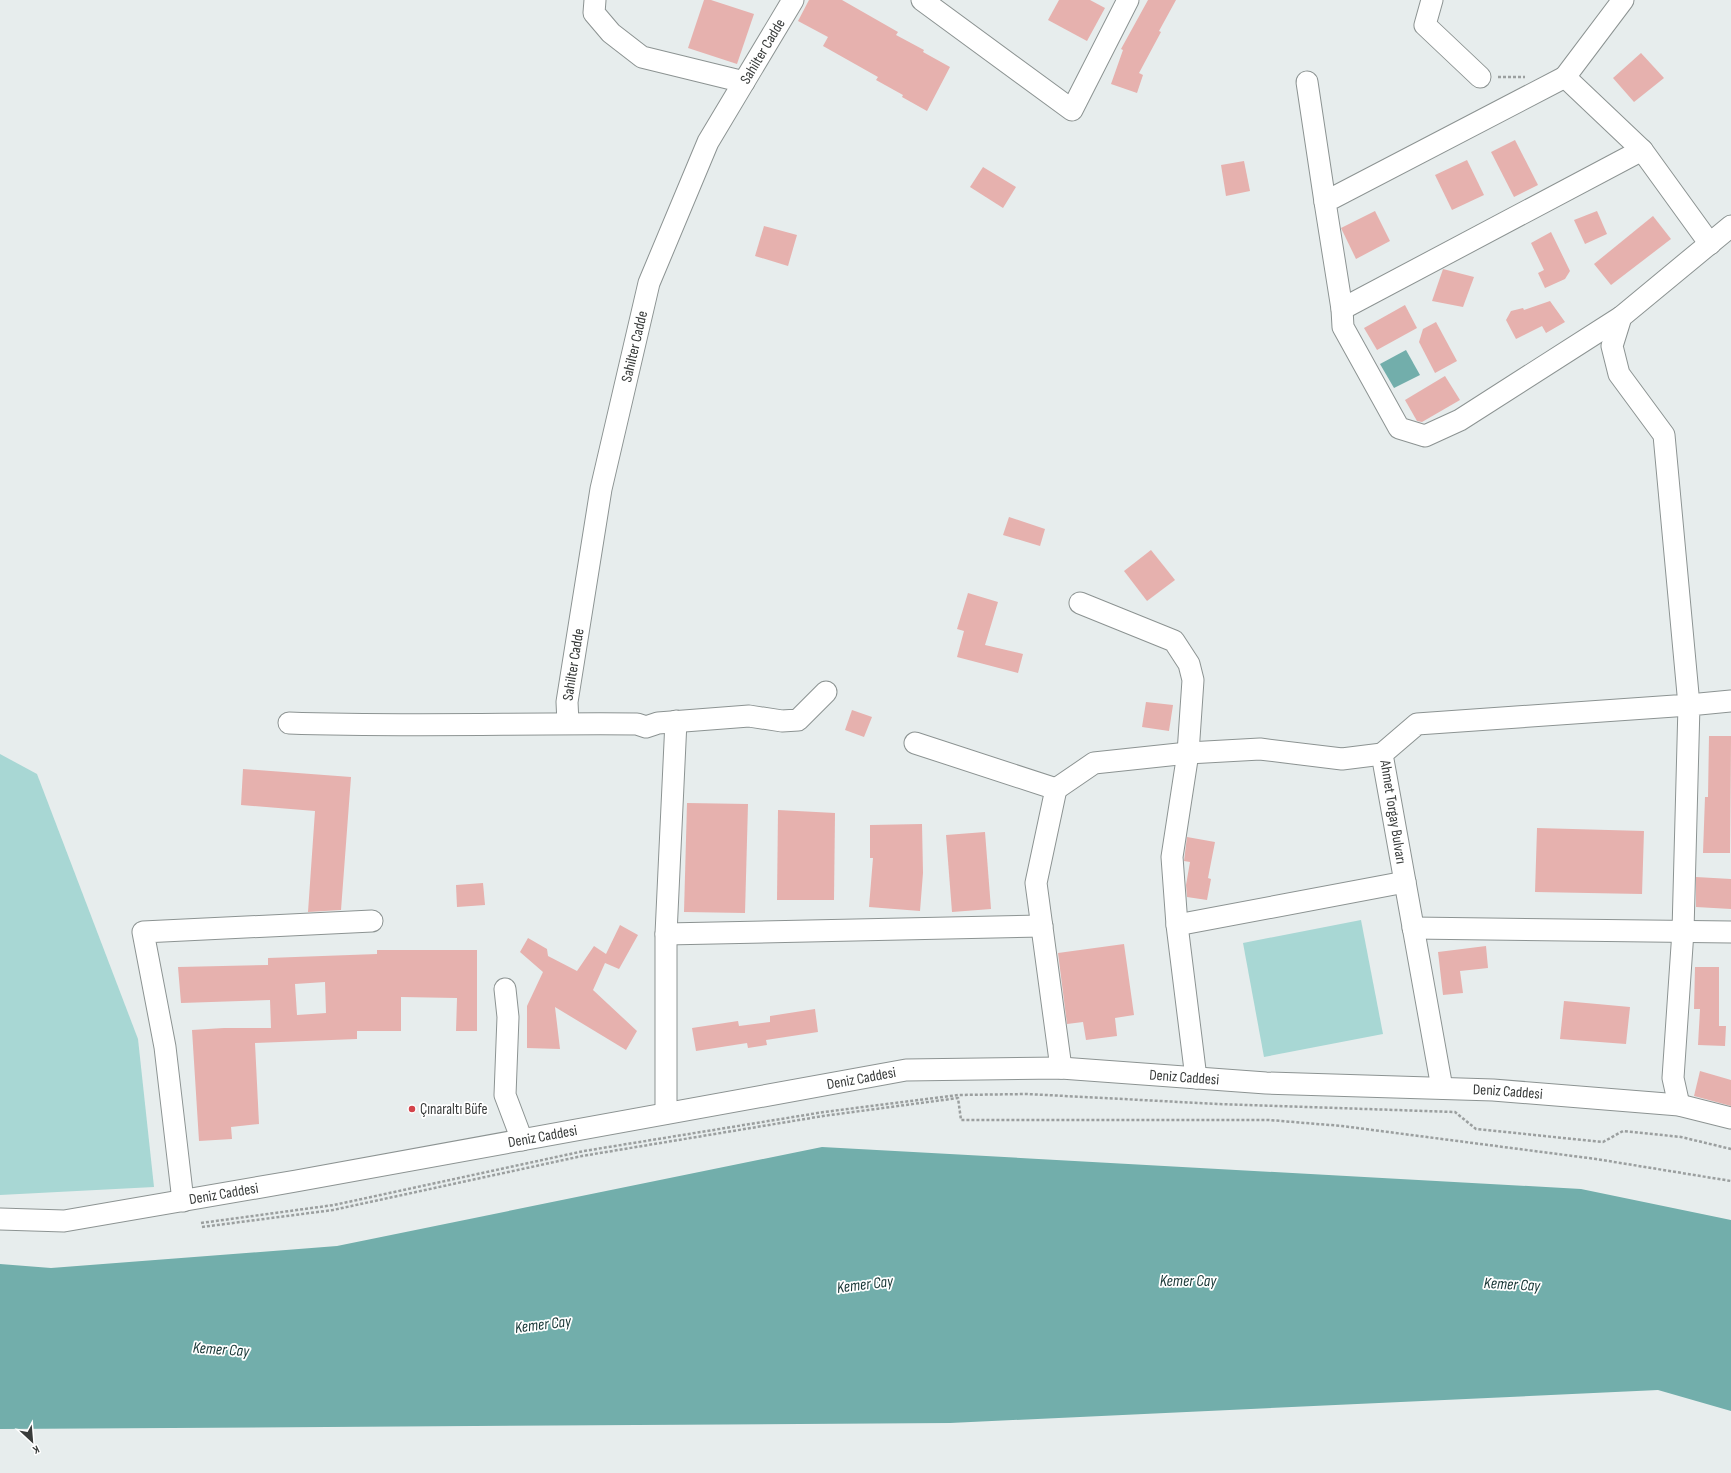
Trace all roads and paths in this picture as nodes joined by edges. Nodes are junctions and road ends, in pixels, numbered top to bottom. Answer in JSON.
{"nodes":[{"id":1,"x":596,"y":0,"type":"edge"},
{"id":2,"x":793,"y":0,"type":"edge"},
{"id":3,"x":922,"y":0,"type":"edge"},
{"id":4,"x":1128,"y":0,"type":"edge"},
{"id":5,"x":1432,"y":0,"type":"edge"},
{"id":6,"x":1623,"y":0,"type":"edge"},
{"id":7,"x":1480,"y":77,"type":"dead end"},
{"id":8,"x":1565,"y":77,"type":"junction"},
{"id":9,"x":744,"y":82,"type":"junction"},
{"id":10,"x":1307,"y":82,"type":"dead end"},
{"id":11,"x":1642,"y":150,"type":"junction"},
{"id":12,"x":1324,"y":202,"type":"junction"},
{"id":13,"x":1731,"y":226,"type":"edge"},
{"id":14,"x":1710,"y":244,"type":"junction"},
{"id":15,"x":1342,"y":309,"type":"junction"},
{"id":16,"x":1621,"y":317,"type":"junction"},
{"id":17,"x":1080,"y":603,"type":"dead end"},
{"id":18,"x":826,"y":692,"type":"dead end"},
{"id":19,"x":1731,"y":701,"type":"edge"},
{"id":20,"x":1689,"y":705,"type":"junction"},
{"id":21,"x":676,"y":721,"type":"junction"},
{"id":22,"x":289,"y":723,"type":"dead end"},
{"id":23,"x":568,"y":723,"type":"junction"},
{"id":24,"x":915,"y":743,"type":"dead end"},
{"id":25,"x":1188,"y":753,"type":"junction"},
{"id":26,"x":1382,"y":754,"type":"junction"},
{"id":27,"x":1056,"y":789,"type":"junction"},
{"id":28,"x":1405,"y":882,"type":"junction"},
{"id":29,"x":372,"y":921,"type":"dead end"},
{"id":30,"x":1177,"y":924,"type":"junction"},
{"id":31,"x":1042,"y":926,"type":"junction"},
{"id":32,"x":1413,"y":928,"type":"junction"},
{"id":33,"x":1683,"y":931,"type":"junction"},
{"id":34,"x":1731,"y":932,"type":"edge"},
{"id":35,"x":666,"y":934,"type":"junction"},
{"id":36,"x":505,"y":988,"type":"dead end"},
{"id":37,"x":1061,"y":1068,"type":"junction"},
{"id":38,"x":1196,"y":1078,"type":"junction"},
{"id":39,"x":1442,"y":1088,"type":"junction"},
{"id":40,"x":1679,"y":1105,"type":"junction"},
{"id":41,"x":666,"y":1113,"type":"junction"},
{"id":42,"x":1731,"y":1118,"type":"edge"},
{"id":43,"x":522,"y":1140,"type":"junction"},
{"id":44,"x":1731,"y":1149,"type":"edge"},
{"id":45,"x":1731,"y":1181,"type":"edge"},
{"id":46,"x":183,"y":1201,"type":"junction"},
{"id":47,"x":0,"y":1219,"type":"edge"},
{"id":48,"x":201,"y":1223,"type":"dead end"},
{"id":49,"x":202,"y":1227,"type":"dead end"}],
"edges":[{"from":1,"to":9,"type":"street"},
{"from":2,"to":9,"type":"street","name":"Sahilter Cadde"},
{"from":3,"to":4,"type":"street"},
{"from":5,"to":7,"type":"street"},
{"from":6,"to":8,"type":"street"},
{"from":8,"to":11,"type":"street"},
{"from":8,"to":12,"type":"street"},
{"from":9,"to":23,"type":"street","name":"Sahilter Cadde"},
{"from":10,"to":12,"type":"street"},
{"from":11,"to":14,"type":"street"},
{"from":11,"to":15,"type":"street"},
{"from":12,"to":15,"type":"street"},
{"from":13,"to":14,"type":"street"},
{"from":14,"to":16,"type":"street"},
{"from":15,"to":16,"type":"street"},
{"from":16,"to":20,"type":"street"},
{"from":17,"to":25,"type":"street"},
{"from":18,"to":21,"type":"street"},
{"from":19,"to":20,"type":"street","name":"Ahmet Torgay Bulvarı"},
{"from":20,"to":26,"type":"street","name":"Ahmet Torgay Bulvarı"},
{"from":20,"to":33,"type":"street"},
{"from":21,"to":23,"type":"street"},
{"from":21,"to":35,"type":"street"},
{"from":22,"to":23,"type":"street"},
{"from":24,"to":27,"type":"street"},
{"from":25,"to":26,"type":"street"},
{"from":25,"to":27,"type":"street"},
{"from":25,"to":30,"type":"street"},
{"from":26,"to":28,"type":"street","name":"Ahmet Torgay Bulvarı"},
{"from":27,"to":31,"type":"street"},
{"from":28,"to":30,"type":"street"},
{"from":28,"to":32,"type":"street","name":"Ahmet Torgay Bulvarı"},
{"from":29,"to":46,"type":"street"},
{"from":30,"to":38,"type":"street"},
{"from":31,"to":35,"type":"street"},
{"from":31,"to":37,"type":"street"},
{"from":32,"to":33,"type":"street"},
{"from":32,"to":39,"type":"street","name":"Ahmet Torgay Bulvarı"},
{"from":33,"to":34,"type":"street"},
{"from":33,"to":40,"type":"street"},
{"from":35,"to":41,"type":"street"},
{"from":36,"to":43,"type":"street"},
{"from":37,"to":38,"type":"street","name":"Deniz Caddesi"},
{"from":37,"to":41,"type":"street","name":"Deniz Caddesi"},
{"from":38,"to":39,"type":"street","name":"Deniz Caddesi"},
{"from":39,"to":40,"type":"street","name":"Deniz Caddesi"},
{"from":40,"to":42,"type":"street","name":"Deniz Caddesi"},
{"from":41,"to":43,"type":"street","name":"Deniz Caddesi"},
{"from":43,"to":46,"type":"street","name":"Deniz Caddesi"},
{"from":44,"to":48,"type":"path"},
{"from":45,"to":49,"type":"path"},
{"from":46,"to":47,"type":"street","name":"Deniz Caddesi"}]}
